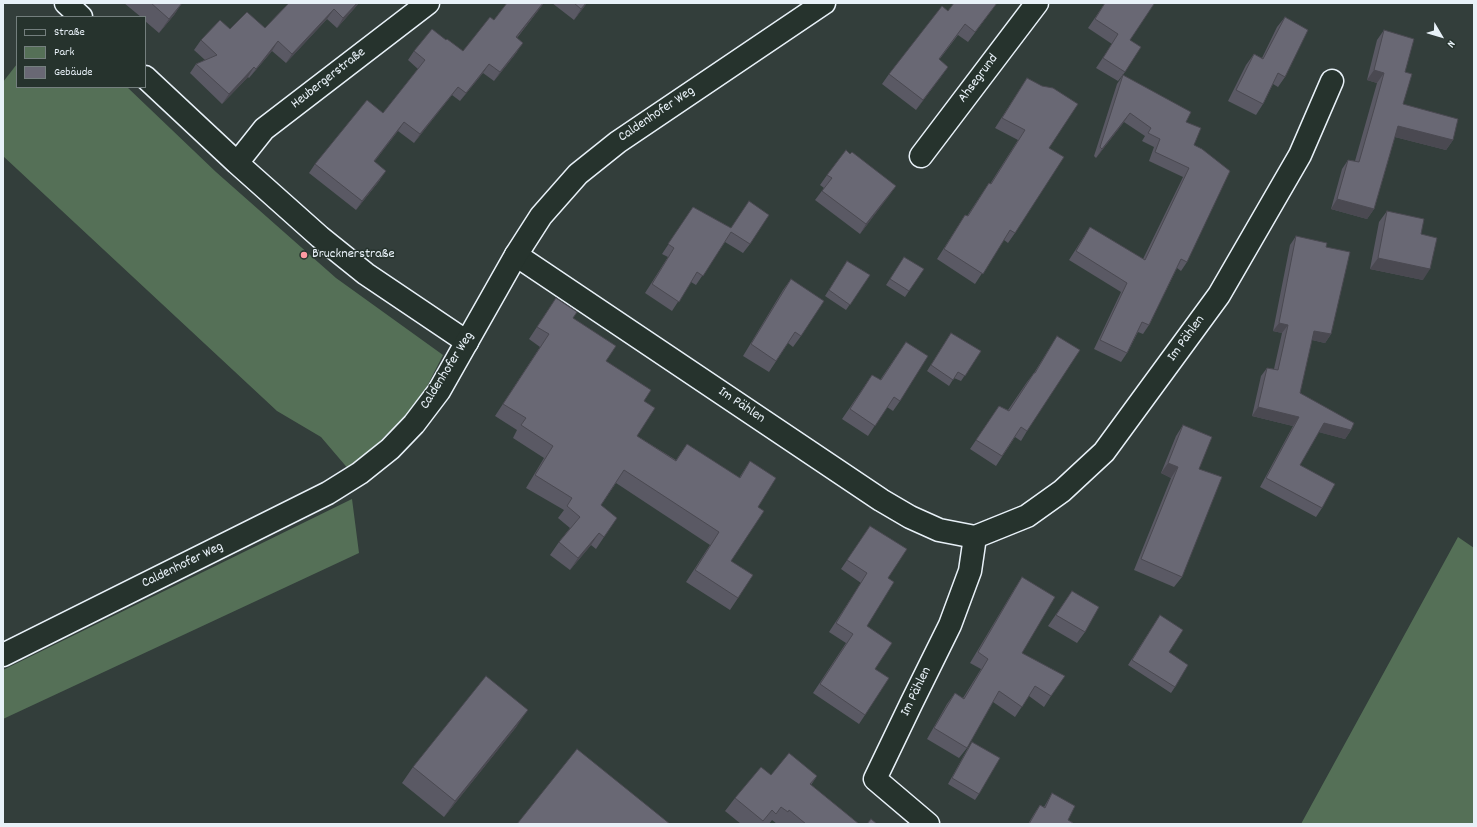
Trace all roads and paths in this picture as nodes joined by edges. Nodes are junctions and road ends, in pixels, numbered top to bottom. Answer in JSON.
{"nodes":[{"id":1,"x":66,"y":3,"type":"edge"},
{"id":2,"x":428,"y":3,"type":"edge"},
{"id":3,"x":824,"y":3,"type":"edge"},
{"id":4,"x":1037,"y":3,"type":"edge"},
{"id":5,"x":80,"y":16,"type":"edge"},
{"id":6,"x":146,"y":78,"type":"edge"},
{"id":7,"x":1332,"y":81,"type":"dead end"},
{"id":8,"x":921,"y":156,"type":"dead end"},
{"id":9,"x":237,"y":163,"type":"junction"},
{"id":10,"x":516,"y":255,"type":"junction"},
{"id":11,"x":467,"y":342,"type":"junction"},
{"id":12,"x":975,"y":537,"type":"junction"},
{"id":13,"x":3,"y":655,"type":"edge"},
{"id":14,"x":928,"y":824,"type":"edge"}],
"edges":[{"from":1,"to":5,"type":"street"},
{"from":2,"to":9,"type":"street","name":"Heubergerstraße"},
{"from":3,"to":10,"type":"street","name":"Caldenhofer Weg"},
{"from":4,"to":8,"type":"street","name":"Ahsegrund"},
{"from":6,"to":9,"type":"street"},
{"from":7,"to":12,"type":"street","name":"Im Pählen"},
{"from":9,"to":11,"type":"street"},
{"from":10,"to":11,"type":"street","name":"Caldenhofer Weg"},
{"from":10,"to":12,"type":"street","name":"Im Pählen"},
{"from":11,"to":13,"type":"street","name":"Caldenhofer Weg"},
{"from":12,"to":14,"type":"street","name":"Im Pählen"}]}
